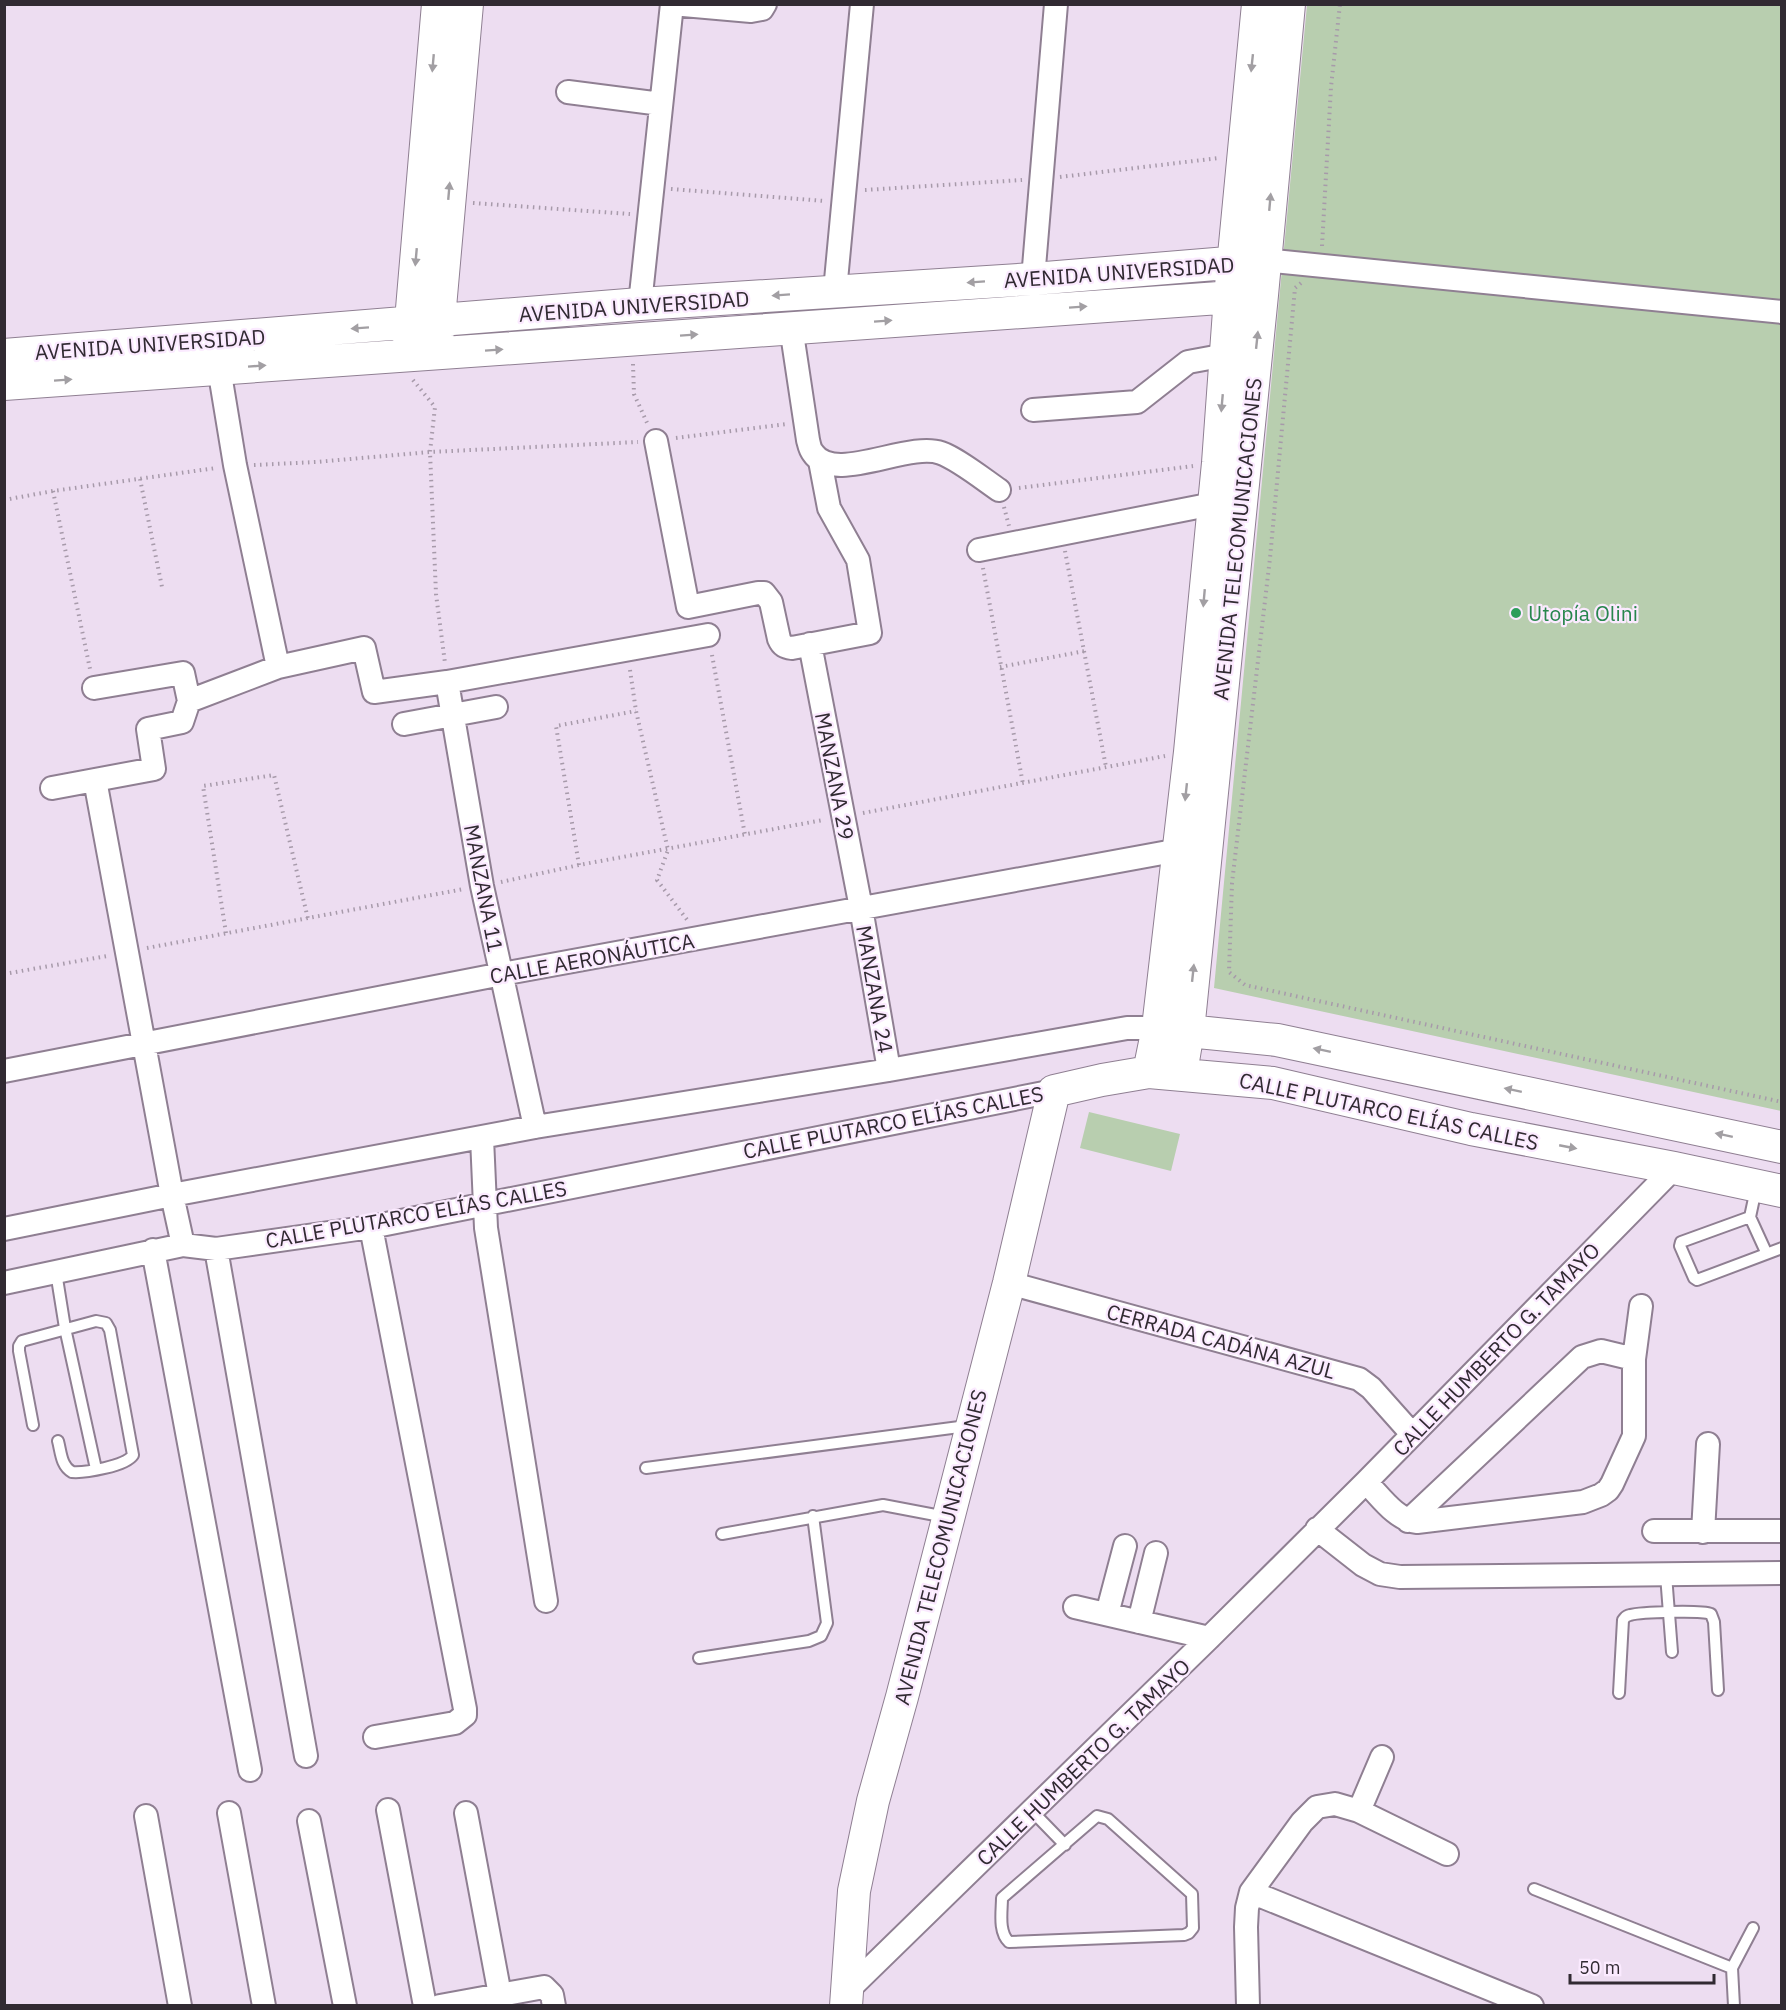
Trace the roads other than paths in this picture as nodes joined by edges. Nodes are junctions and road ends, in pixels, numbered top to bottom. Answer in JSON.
{"nodes":[{"id":1,"x":438,"y":4,"type":"edge"},
{"id":2,"x":466,"y":4,"type":"edge"},
{"id":3,"x":672,"y":4,"type":"edge"},
{"id":4,"x":765,"y":4,"type":"edge"},
{"id":5,"x":862,"y":4,"type":"edge"},
{"id":6,"x":1056,"y":4,"type":"edge"},
{"id":7,"x":1258,"y":4,"type":"edge"},
{"id":8,"x":1289,"y":4,"type":"edge"},
{"id":9,"x":568,"y":92,"type":"dead end"},
{"id":10,"x":661,"y":104,"type":"junction"},
{"id":11,"x":1249,"y":262,"type":"junction"},
{"id":12,"x":1032,"y":279,"type":"junction"},
{"id":13,"x":835,"y":291,"type":"junction"},
{"id":14,"x":1262,"y":295,"type":"junction"},
{"id":15,"x":1230,"y":297,"type":"junction"},
{"id":16,"x":640,"y":304,"type":"junction"},
{"id":17,"x":1782,"y":312,"type":"edge"},
{"id":18,"x":425,"y":322,"type":"junction"},
{"id":19,"x":791,"y":327,"type":"junction"},
{"id":20,"x":4,"y":355,"type":"edge"},
{"id":21,"x":422,"y":355,"type":"junction"},
{"id":22,"x":1226,"y":355,"type":"junction"},
{"id":23,"x":219,"y":368,"type":"junction"},
{"id":24,"x":4,"y":384,"type":"edge"},
{"id":25,"x":1033,"y":410,"type":"dead end"},
{"id":26,"x":656,"y":441,"type":"road end"},
{"id":27,"x":820,"y":461,"type":"junction"},
{"id":28,"x":999,"y":490,"type":"road end"},
{"id":29,"x":1213,"y":504,"type":"junction"},
{"id":30,"x":979,"y":550,"type":"road end"},
{"id":31,"x":708,"y":635,"type":"road end"},
{"id":32,"x":810,"y":644,"type":"junction"},
{"id":33,"x":278,"y":667,"type":"junction"},
{"id":34,"x":447,"y":681,"type":"junction"},
{"id":35,"x":94,"y":688,"type":"road end"},
{"id":36,"x":189,"y":701,"type":"junction"},
{"id":37,"x":496,"y":707,"type":"dead end"},
{"id":38,"x":453,"y":715,"type":"junction"},
{"id":39,"x":404,"y":724,"type":"dead end"},
{"id":40,"x":95,"y":780,"type":"junction"},
{"id":41,"x":52,"y":788,"type":"dead end"},
{"id":42,"x":1179,"y":850,"type":"junction"},
{"id":43,"x":861,"y":908,"type":"junction"},
{"id":44,"x":502,"y":975,"type":"junction"},
{"id":45,"x":1173,"y":1029,"type":"junction"},
{"id":46,"x":144,"y":1044,"type":"junction"},
{"id":47,"x":889,"y":1070,"type":"junction"},
{"id":48,"x":4,"y":1071,"type":"edge"},
{"id":49,"x":1149,"y":1072,"type":"junction"},
{"id":50,"x":1181,"y":1073,"type":"junction"},
{"id":51,"x":1054,"y":1091,"type":"junction"},
{"id":52,"x":535,"y":1128,"type":"junction"},
{"id":53,"x":482,"y":1138,"type":"junction"},
{"id":54,"x":1782,"y":1147,"type":"edge"},
{"id":55,"x":1674,"y":1168,"type":"junction"},
{"id":56,"x":1769,"y":1188,"type":"edge"},
{"id":57,"x":171,"y":1195,"type":"junction"},
{"id":58,"x":486,"y":1202,"type":"junction"},
{"id":59,"x":1750,"y":1217,"type":"junction"},
{"id":60,"x":371,"y":1227,"type":"junction"},
{"id":61,"x":4,"y":1229,"type":"edge"},
{"id":62,"x":183,"y":1245,"type":"junction"},
{"id":63,"x":1782,"y":1248,"type":"edge"},
{"id":64,"x":216,"y":1249,"type":"junction"},
{"id":65,"x":153,"y":1250,"type":"junction"},
{"id":66,"x":1766,"y":1252,"type":"junction"},
{"id":67,"x":57,"y":1272,"type":"junction"},
{"id":68,"x":4,"y":1283,"type":"edge"},
{"id":69,"x":1009,"y":1283,"type":"junction"},
{"id":70,"x":1641,"y":1306,"type":"dead end"},
{"id":71,"x":65,"y":1328,"type":"junction"},
{"id":72,"x":1634,"y":1359,"type":"junction"},
{"id":73,"x":33,"y":1425,"type":"dead end"},
{"id":74,"x":971,"y":1426,"type":"junction"},
{"id":75,"x":1412,"y":1434,"type":"junction"},
{"id":76,"x":58,"y":1441,"type":"dead end"},
{"id":77,"x":1708,"y":1444,"type":"dead end"},
{"id":78,"x":646,"y":1468,"type":"dead end"},
{"id":79,"x":96,"y":1469,"type":"junction"},
{"id":80,"x":1366,"y":1482,"type":"junction"},
{"id":81,"x":813,"y":1516,"type":"junction"},
{"id":82,"x":948,"y":1517,"type":"junction"},
{"id":83,"x":1408,"y":1521,"type":"junction"},
{"id":84,"x":1317,"y":1529,"type":"junction"},
{"id":85,"x":1654,"y":1532,"type":"dead end"},
{"id":86,"x":1702,"y":1532,"type":"junction"},
{"id":87,"x":1782,"y":1532,"type":"edge"},
{"id":88,"x":722,"y":1534,"type":"dead end"},
{"id":89,"x":1125,"y":1546,"type":"dead end"},
{"id":90,"x":1156,"y":1553,"type":"dead end"},
{"id":91,"x":1782,"y":1573,"type":"edge"},
{"id":92,"x":1666,"y":1575,"type":"junction"},
{"id":93,"x":546,"y":1601,"type":"dead end"},
{"id":94,"x":1075,"y":1607,"type":"dead end"},
{"id":95,"x":1670,"y":1613,"type":"junction"},
{"id":96,"x":1107,"y":1614,"type":"junction"},
{"id":97,"x":1139,"y":1622,"type":"junction"},
{"id":98,"x":1209,"y":1638,"type":"junction"},
{"id":99,"x":1672,"y":1652,"type":"dead end"},
{"id":100,"x":699,"y":1658,"type":"dead end"},
{"id":101,"x":1718,"y":1690,"type":"dead end"},
{"id":102,"x":1619,"y":1694,"type":"dead end"},
{"id":103,"x":375,"y":1737,"type":"dead end"},
{"id":104,"x":306,"y":1756,"type":"dead end"},
{"id":105,"x":1382,"y":1757,"type":"dead end"},
{"id":106,"x":249,"y":1770,"type":"dead end"},
{"id":107,"x":388,"y":1810,"type":"dead end"},
{"id":108,"x":1032,"y":1811,"type":"junction"},
{"id":109,"x":1359,"y":1811,"type":"junction"},
{"id":110,"x":229,"y":1813,"type":"dead end"},
{"id":111,"x":466,"y":1813,"type":"dead end"},
{"id":112,"x":146,"y":1816,"type":"dead end"},
{"id":113,"x":309,"y":1821,"type":"dead end"},
{"id":114,"x":1065,"y":1845,"type":"junction"},
{"id":115,"x":1447,"y":1854,"type":"dead end"},
{"id":116,"x":1534,"y":1888,"type":"dead end"},
{"id":117,"x":1251,"y":1892,"type":"junction"},
{"id":118,"x":1753,"y":1928,"type":"dead end"},
{"id":119,"x":1732,"y":1968,"type":"junction"},
{"id":120,"x":846,"y":1999,"type":"edge"},
{"id":121,"x":501,"y":2000,"type":"edge"},
{"id":122,"x":1526,"y":2004,"type":"edge"},
{"id":123,"x":180,"y":2006,"type":"edge"},
{"id":124,"x":264,"y":2006,"type":"edge"},
{"id":125,"x":345,"y":2006,"type":"edge"},
{"id":126,"x":425,"y":2006,"type":"edge"},
{"id":127,"x":440,"y":2006,"type":"edge"},
{"id":128,"x":554,"y":2006,"type":"edge"},
{"id":129,"x":1248,"y":2006,"type":"edge"},
{"id":130,"x":1734,"y":2006,"type":"edge"}],
"edges":[{"from":1,"to":18,"type":"street","one_way":true},
{"from":18,"to":2,"type":"street","one_way":true},
{"from":3,"to":4,"type":"street"},
{"from":3,"to":10,"type":"street"},
{"from":5,"to":13,"type":"street"},
{"from":6,"to":12,"type":"street"},
{"from":7,"to":11,"type":"street","name":"AVENIDA TELECOMUNICACIONES","one_way":true},
{"from":11,"to":8,"type":"street","name":"AVENIDA TELECOMUNICACIONES","one_way":true},
{"from":9,"to":10,"type":"street"},
{"from":10,"to":16,"type":"street"},
{"from":11,"to":12,"type":"street","name":"AVENIDA UNIVERSIDAD"},
{"from":11,"to":14,"type":"street","name":"AVENIDA TELECOMUNICACIONES"},
{"from":11,"to":15,"type":"street","name":"AVENIDA TELECOMUNICACIONES"},
{"from":11,"to":17,"type":"street"},
{"from":12,"to":13,"type":"street","name":"AVENIDA UNIVERSIDAD","one_way":true},
{"from":13,"to":16,"type":"street","name":"AVENIDA UNIVERSIDAD","one_way":true},
{"from":14,"to":15,"type":"street","name":"AVENIDA UNIVERSIDAD"},
{"from":45,"to":14,"type":"street","name":"AVENIDA TELECOMUNICACIONES","one_way":true},
{"from":19,"to":15,"type":"street","name":"AVENIDA UNIVERSIDAD","one_way":true},
{"from":15,"to":22,"type":"street","name":"AVENIDA TELECOMUNICACIONES"},
{"from":16,"to":18,"type":"street","name":"AVENIDA UNIVERSIDAD"},
{"from":18,"to":20,"type":"street","name":"AVENIDA UNIVERSIDAD","one_way":true},
{"from":18,"to":21,"type":"street"},
{"from":21,"to":19,"type":"street","name":"AVENIDA UNIVERSIDAD","one_way":true},
{"from":19,"to":27,"type":"street"},
{"from":23,"to":21,"type":"street","name":"AVENIDA UNIVERSIDAD","one_way":true},
{"from":22,"to":25,"type":"street"},
{"from":22,"to":29,"type":"street","name":"AVENIDA TELECOMUNICACIONES","one_way":true},
{"from":24,"to":23,"type":"street","name":"AVENIDA UNIVERSIDAD","one_way":true},
{"from":23,"to":33,"type":"street"},
{"from":26,"to":32,"type":"street"},
{"from":27,"to":28,"type":"street"},
{"from":27,"to":32,"type":"street"},
{"from":29,"to":30,"type":"street"},
{"from":29,"to":42,"type":"street","name":"AVENIDA TELECOMUNICACIONES","one_way":true},
{"from":31,"to":34,"type":"street"},
{"from":32,"to":43,"type":"street","name":"MANZANA 29"},
{"from":33,"to":34,"type":"street"},
{"from":33,"to":36,"type":"street"},
{"from":34,"to":38,"type":"street","name":"MANZANA 11"},
{"from":35,"to":36,"type":"street"},
{"from":36,"to":40,"type":"street"},
{"from":37,"to":38,"type":"street"},
{"from":38,"to":39,"type":"street"},
{"from":38,"to":44,"type":"street","name":"MANZANA 11"},
{"from":40,"to":41,"type":"street"},
{"from":40,"to":46,"type":"street"},
{"from":42,"to":43,"type":"street","name":"CALLE AERONÁUTICA"},
{"from":42,"to":45,"type":"street","name":"AVENIDA TELECOMUNICACIONES"},
{"from":43,"to":44,"type":"street","name":"CALLE AERONÁUTICA"},
{"from":43,"to":47,"type":"street","name":"MANZANA 24"},
{"from":44,"to":46,"type":"street","name":"CALLE AERONÁUTICA"},
{"from":44,"to":52,"type":"street","name":"MANZANA 11"},
{"from":45,"to":47,"type":"street","name":"CALLE PLUTARCO ELÍAS CALLES"},
{"from":45,"to":49,"type":"street","name":"AVENIDA TELECOMUNICACIONES"},
{"from":45,"to":50,"type":"street","name":"AVENIDA TELECOMUNICACIONES"},
{"from":54,"to":45,"type":"street","name":"CALLE PLUTARCO ELÍAS CALLES","one_way":true},
{"from":46,"to":48,"type":"street","name":"CALLE AERONÁUTICA"},
{"from":46,"to":57,"type":"street"},
{"from":47,"to":52,"type":"street","name":"CALLE PLUTARCO ELÍAS CALLES"},
{"from":49,"to":50,"type":"street","name":"CALLE PLUTARCO ELÍAS CALLES"},
{"from":49,"to":51,"type":"street","name":"CALLE PLUTARCO ELÍAS CALLES"},
{"from":50,"to":55,"type":"street","name":"CALLE PLUTARCO ELÍAS CALLES","one_way":true},
{"from":51,"to":58,"type":"street","name":"CALLE PLUTARCO ELÍAS CALLES"},
{"from":51,"to":69,"type":"street","name":"AVENIDA TELECOMUNICACIONES"},
{"from":52,"to":53,"type":"street","name":"CALLE PLUTARCO ELÍAS CALLES"},
{"from":53,"to":57,"type":"street","name":"CALLE PLUTARCO ELÍAS CALLES"},
{"from":53,"to":58,"type":"street"},
{"from":55,"to":56,"type":"street","name":"CALLE PLUTARCO ELÍAS CALLES"},
{"from":55,"to":75,"type":"street","name":"CALLE HUMBERTO G. TAMAYO"},
{"from":56,"to":59,"type":"lane"},
{"from":57,"to":61,"type":"street","name":"CALLE PLUTARCO ELÍAS CALLES"},
{"from":57,"to":62,"type":"street"},
{"from":58,"to":60,"type":"street","name":"CALLE PLUTARCO ELÍAS CALLES"},
{"from":58,"to":93,"type":"street"},
{"from":59,"to":66,"type":"lane"},
{"from":59,"to":66,"type":"lane"},
{"from":60,"to":64,"type":"street","name":"CALLE PLUTARCO ELÍAS CALLES"},
{"from":60,"to":103,"type":"street"},
{"from":62,"to":64,"type":"street","name":"CALLE PLUTARCO ELÍAS CALLES"},
{"from":62,"to":65,"type":"street","name":"CALLE PLUTARCO ELÍAS CALLES"},
{"from":63,"to":66,"type":"lane"},
{"from":64,"to":104,"type":"street"},
{"from":65,"to":67,"type":"street","name":"CALLE PLUTARCO ELÍAS CALLES"},
{"from":65,"to":106,"type":"street"},
{"from":67,"to":68,"type":"street","name":"CALLE PLUTARCO ELÍAS CALLES"},
{"from":67,"to":71,"type":"lane"},
{"from":69,"to":74,"type":"street","name":"AVENIDA TELECOMUNICACIONES"},
{"from":69,"to":75,"type":"street","name":"CERRADA CADÁNA AZUL"},
{"from":70,"to":72,"type":"street"},
{"from":71,"to":73,"type":"lane"},
{"from":71,"to":79,"type":"lane"},
{"from":71,"to":79,"type":"lane"},
{"from":72,"to":83,"type":"street"},
{"from":72,"to":83,"type":"street"},
{"from":74,"to":78,"type":"lane"},
{"from":74,"to":82,"type":"street","name":"AVENIDA TELECOMUNICACIONES"},
{"from":75,"to":80,"type":"street","name":"CALLE HUMBERTO G. TAMAYO"},
{"from":76,"to":79,"type":"lane"},
{"from":77,"to":86,"type":"street"},
{"from":80,"to":83,"type":"street"},
{"from":80,"to":84,"type":"street","name":"CALLE HUMBERTO G. TAMAYO"},
{"from":81,"to":82,"type":"lane"},
{"from":81,"to":88,"type":"lane"},
{"from":81,"to":100,"type":"lane"},
{"from":82,"to":120,"type":"street","name":"AVENIDA TELECOMUNICACIONES"},
{"from":84,"to":92,"type":"street"},
{"from":84,"to":98,"type":"street","name":"CALLE HUMBERTO G. TAMAYO"},
{"from":85,"to":86,"type":"street"},
{"from":86,"to":87,"type":"street"},
{"from":89,"to":96,"type":"street"},
{"from":90,"to":97,"type":"street"},
{"from":91,"to":92,"type":"street"},
{"from":92,"to":95,"type":"lane"},
{"from":94,"to":96,"type":"street"},
{"from":95,"to":99,"type":"lane"},
{"from":95,"to":101,"type":"lane"},
{"from":95,"to":102,"type":"lane"},
{"from":96,"to":97,"type":"street"},
{"from":97,"to":98,"type":"street"},
{"from":98,"to":108,"type":"street","name":"CALLE HUMBERTO G. TAMAYO"},
{"from":105,"to":109,"type":"street"},
{"from":107,"to":126,"type":"street"},
{"from":108,"to":114,"type":"lane"},
{"from":108,"to":120,"type":"street","name":"CALLE HUMBERTO G. TAMAYO"},
{"from":109,"to":115,"type":"street"},
{"from":109,"to":117,"type":"street"},
{"from":110,"to":124,"type":"street"},
{"from":111,"to":121,"type":"street"},
{"from":112,"to":123,"type":"street"},
{"from":113,"to":125,"type":"street"},
{"from":114,"to":114,"type":"lane"},
{"from":116,"to":119,"type":"lane"},
{"from":117,"to":122,"type":"street"},
{"from":117,"to":129,"type":"street"},
{"from":118,"to":119,"type":"lane"},
{"from":119,"to":130,"type":"lane"},
{"from":121,"to":127,"type":"street"},
{"from":121,"to":128,"type":"street"}]}
